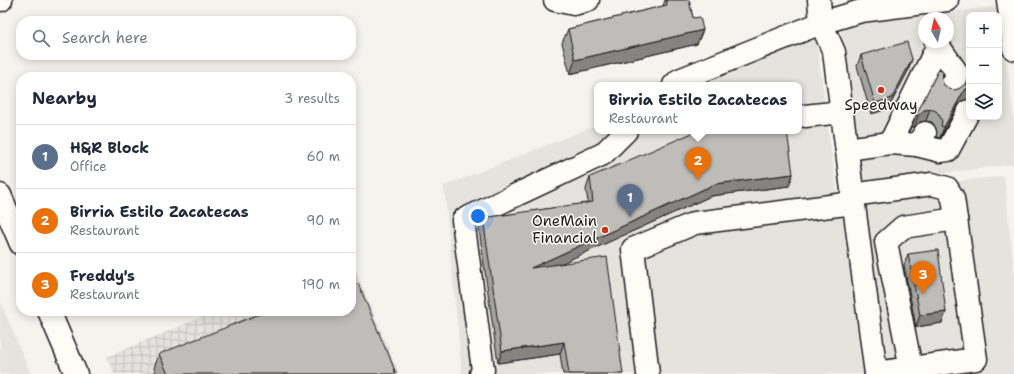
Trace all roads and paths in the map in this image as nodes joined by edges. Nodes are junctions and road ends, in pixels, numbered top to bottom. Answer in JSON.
{"nodes":[{"id":1,"x":555,"y":0,"type":"edge"},
{"id":2,"x":588,"y":0,"type":"edge"},
{"id":3,"x":819,"y":0,"type":"edge"},
{"id":4,"x":947,"y":0,"type":"edge"},
{"id":5,"x":1008,"y":0,"type":"edge"},
{"id":6,"x":926,"y":10,"type":"edge"},
{"id":7,"x":821,"y":23,"type":"junction"},
{"id":8,"x":935,"y":48,"type":"edge"},
{"id":9,"x":939,"y":48,"type":"edge"},
{"id":10,"x":1014,"y":49,"type":"edge"},
{"id":11,"x":677,"y":82,"type":"edge"},
{"id":12,"x":959,"y":83,"type":"edge"},
{"id":13,"x":842,"y":112,"type":"junction"},
{"id":14,"x":805,"y":116,"type":"dead end"},
{"id":15,"x":966,"y":117,"type":"edge"},
{"id":16,"x":623,"y":134,"type":"edge"},
{"id":17,"x":890,"y":143,"type":"junction"},
{"id":18,"x":847,"y":149,"type":"junction"},
{"id":19,"x":0,"y":195,"type":"edge"},
{"id":20,"x":853,"y":199,"type":"junction"},
{"id":21,"x":956,"y":219,"type":"junction"},
{"id":22,"x":16,"y":232,"type":"edge"},
{"id":23,"x":51,"y":316,"type":"edge"},
{"id":24,"x":911,"y":368,"type":"junction"},
{"id":25,"x":876,"y":373,"type":"edge"},
{"id":26,"x":76,"y":374,"type":"edge"},
{"id":27,"x":481,"y":374,"type":"edge"},
{"id":28,"x":648,"y":374,"type":"edge"}],
"edges":[{"from":1,"to":2,"type":"street"},
{"from":3,"to":7,"type":"street"},
{"from":4,"to":6,"type":"street"},
{"from":5,"to":10,"type":"street"},
{"from":6,"to":7,"type":"street"},
{"from":7,"to":11,"type":"street"},
{"from":7,"to":13,"type":"street"},
{"from":8,"to":17,"type":"street"},
{"from":9,"to":12,"type":"street"},
{"from":13,"to":14,"type":"street"},
{"from":13,"to":18,"type":"street"},
{"from":15,"to":17,"type":"street"},
{"from":16,"to":27,"type":"street"},
{"from":17,"to":18,"type":"street"},
{"from":18,"to":20,"type":"street"},
{"from":19,"to":22,"type":"street"},
{"from":20,"to":21,"type":"street"},
{"from":20,"to":25,"type":"street"},
{"from":20,"to":28,"type":"street"},
{"from":21,"to":24,"type":"street"},
{"from":21,"to":24,"type":"street"},
{"from":23,"to":26,"type":"street"},
{"from":24,"to":25,"type":"street"}]}
